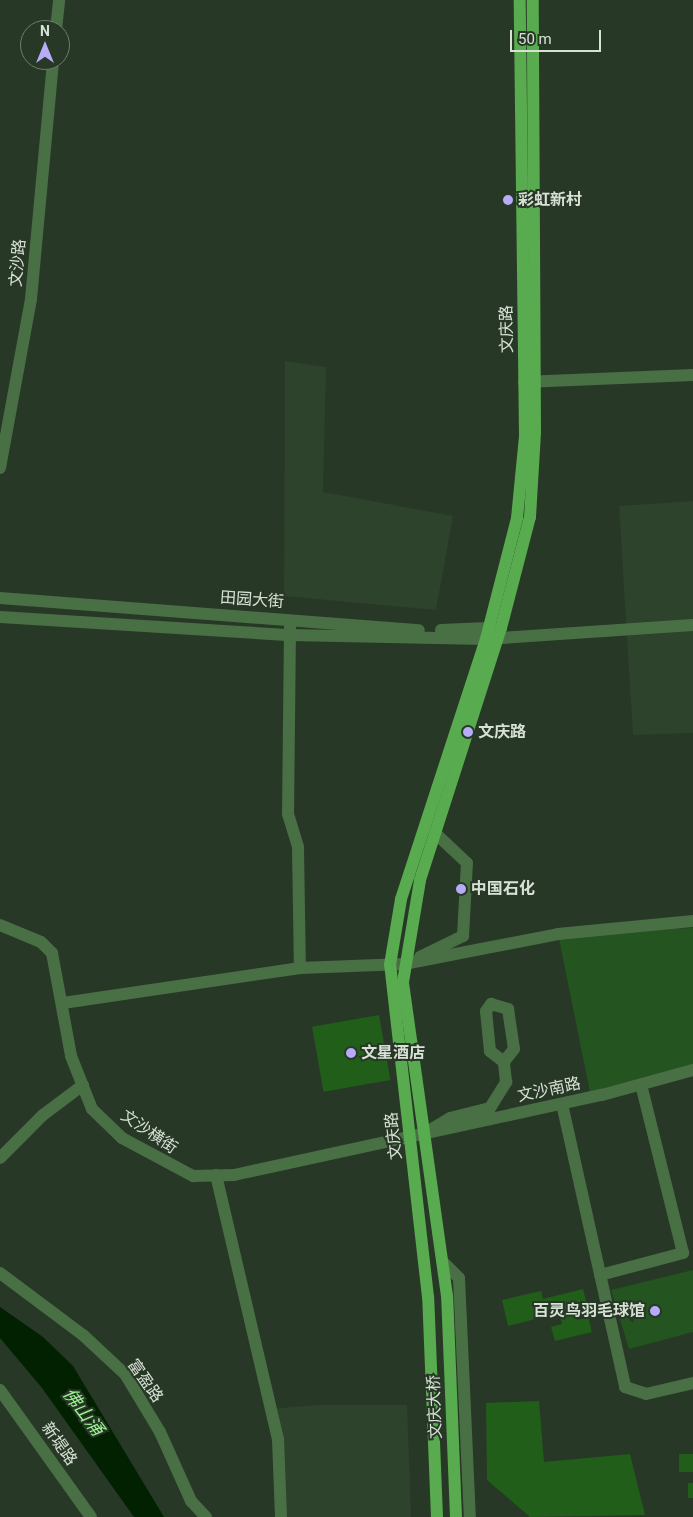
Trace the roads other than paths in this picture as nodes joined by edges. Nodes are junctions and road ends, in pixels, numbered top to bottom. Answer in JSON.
{"nodes":[{"id":1,"x":59,"y":0,"type":"edge"},
{"id":2,"x":520,"y":0,"type":"edge"},
{"id":3,"x":533,"y":0,"type":"edge"},
{"id":4,"x":57,"y":20,"type":"edge"},
{"id":5,"x":52,"y":70,"type":"edge"},
{"id":6,"x":693,"y":375,"type":"edge"},
{"id":7,"x":529,"y":382,"type":"junction"},
{"id":8,"x":0,"y":468,"type":"edge"},
{"id":9,"x":0,"y":598,"type":"edge"},
{"id":10,"x":0,"y":617,"type":"edge"},
{"id":11,"x":290,"y":619,"type":"junction"},
{"id":12,"x":693,"y":625,"type":"edge"},
{"id":13,"x":491,"y":634,"type":"junction"},
{"id":14,"x":290,"y":635,"type":"junction"},
{"id":15,"x":435,"y":833,"type":"junction"},
{"id":16,"x":693,"y":921,"type":"edge"},
{"id":17,"x":0,"y":925,"type":"edge"},
{"id":18,"x":404,"y":964,"type":"junction"},
{"id":19,"x":390,"y":965,"type":"junction"},
{"id":20,"x":300,"y":968,"type":"junction"},
{"id":21,"x":63,"y":1003,"type":"junction"},
{"id":22,"x":504,"y":1062,"type":"dead end"},
{"id":23,"x":693,"y":1070,"type":"edge"},
{"id":24,"x":641,"y":1084,"type":"junction"},
{"id":25,"x":82,"y":1085,"type":"junction"},
{"id":26,"x":562,"y":1104,"type":"junction"},
{"id":27,"x":426,"y":1133,"type":"junction"},
{"id":28,"x":410,"y":1137,"type":"junction"},
{"id":29,"x":0,"y":1158,"type":"edge"},
{"id":30,"x":216,"y":1175,"type":"junction"},
{"id":31,"x":442,"y":1261,"type":"junction"},
{"id":32,"x":0,"y":1273,"type":"edge"},
{"id":33,"x":600,"y":1275,"type":"junction"},
{"id":34,"x":447,"y":1296,"type":"joint"},
{"id":35,"x":428,"y":1297,"type":"joint"},
{"id":36,"x":693,"y":1384,"type":"edge"},
{"id":37,"x":0,"y":1390,"type":"edge"},
{"id":38,"x":91,"y":1517,"type":"edge"},
{"id":39,"x":206,"y":1517,"type":"edge"},
{"id":40,"x":281,"y":1517,"type":"edge"},
{"id":41,"x":437,"y":1517,"type":"edge"},
{"id":42,"x":456,"y":1517,"type":"edge"},
{"id":43,"x":470,"y":1517,"type":"edge"}],
"edges":[{"from":1,"to":4,"type":"street"},
{"from":2,"to":7,"type":"main road","name":"文庆路"},
{"from":3,"to":7,"type":"main road","name":"文庆路"},
{"from":5,"to":8,"type":"street","name":"文沙路"},
{"from":6,"to":7,"type":"street"},
{"from":7,"to":13,"type":"main road","name":"文庆路"},
{"from":9,"to":11,"type":"street","name":"田园大街"},
{"from":10,"to":14,"type":"street","name":"田园大街"},
{"from":11,"to":13,"type":"street","name":"田园大街"},
{"from":11,"to":14,"type":"street"},
{"from":12,"to":13,"type":"street","name":"田园大街"},
{"from":13,"to":14,"type":"street","name":"田园大街"},
{"from":13,"to":15,"type":"main road","name":"文庆路"},
{"from":13,"to":19,"type":"main road","name":"文庆路"},
{"from":14,"to":20,"type":"street"},
{"from":15,"to":18,"type":"main road","name":"文庆路"},
{"from":15,"to":18,"type":"street"},
{"from":16,"to":18,"type":"street"},
{"from":17,"to":21,"type":"street","name":"文沙横街"},
{"from":18,"to":19,"type":"street"},
{"from":18,"to":27,"type":"main road","name":"文庆路"},
{"from":19,"to":20,"type":"street"},
{"from":19,"to":28,"type":"main road","name":"文庆路"},
{"from":20,"to":21,"type":"street"},
{"from":21,"to":25,"type":"street","name":"文沙横街"},
{"from":22,"to":27,"type":"street"},
{"from":23,"to":24,"type":"street","name":"文沙南路"},
{"from":24,"to":26,"type":"street","name":"文沙南路"},
{"from":24,"to":33,"type":"street"},
{"from":25,"to":29,"type":"street"},
{"from":25,"to":30,"type":"street","name":"文沙横街"},
{"from":26,"to":27,"type":"street","name":"文沙南路"},
{"from":26,"to":33,"type":"street"},
{"from":27,"to":28,"type":"street","name":"文沙南路"},
{"from":27,"to":31,"type":"main road","name":"文庆路"},
{"from":28,"to":30,"type":"street","name":"文沙横街"},
{"from":28,"to":35,"type":"main road","name":"文庆路"},
{"from":30,"to":40,"type":"street"},
{"from":31,"to":34,"type":"main road","name":"文庆路"},
{"from":31,"to":43,"type":"street"},
{"from":32,"to":39,"type":"street","name":"富盈路"},
{"from":33,"to":36,"type":"street"},
{"from":34,"to":42,"type":"main road","name":"文庆大桥"},
{"from":35,"to":41,"type":"main road","name":"文庆大桥"},
{"from":37,"to":38,"type":"street","name":"新堤路"}]}
